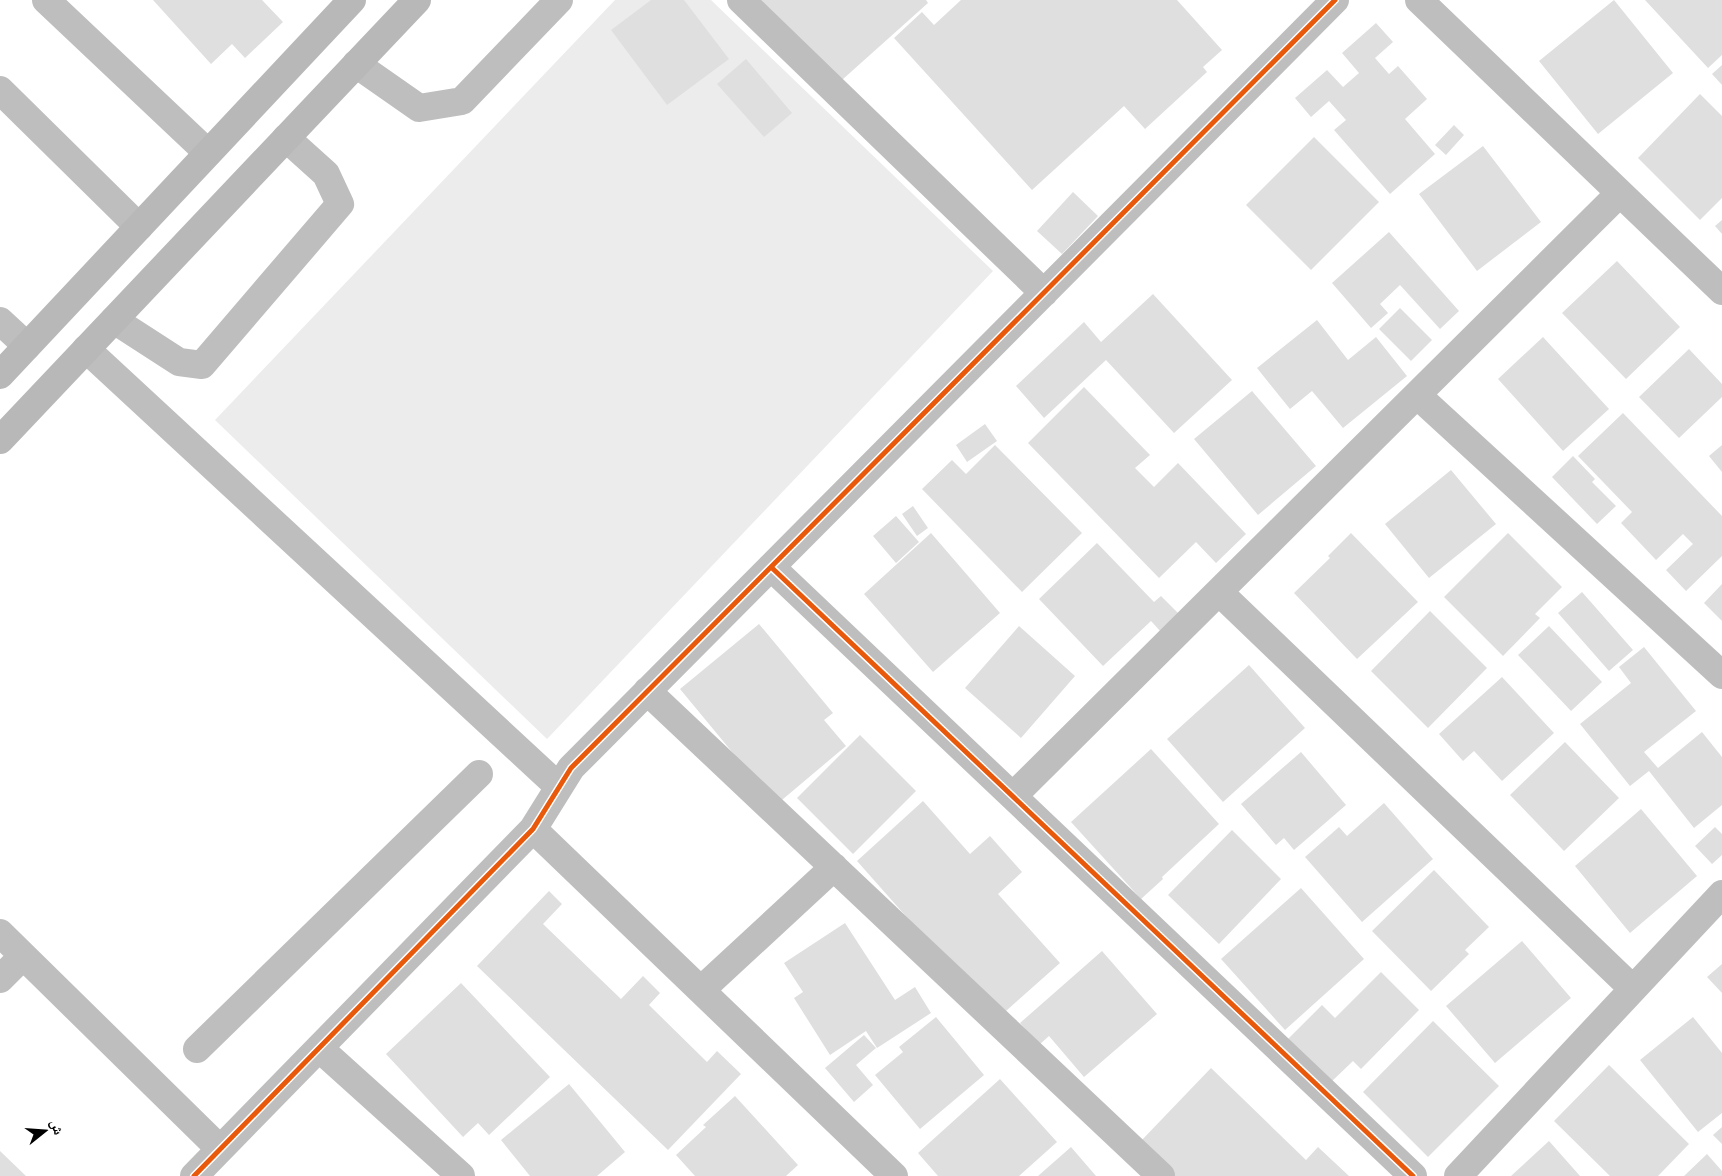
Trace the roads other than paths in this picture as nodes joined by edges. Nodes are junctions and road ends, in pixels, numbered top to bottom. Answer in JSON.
{"nodes":[{"id":1,"x":46,"y":0,"type":"edge"},
{"id":2,"x":352,"y":0,"type":"edge"},
{"id":3,"x":417,"y":0,"type":"edge"},
{"id":4,"x":559,"y":0,"type":"edge"},
{"id":5,"x":740,"y":0,"type":"edge"},
{"id":6,"x":1334,"y":0,"type":"edge"},
{"id":7,"x":1419,"y":0,"type":"edge"},
{"id":8,"x":356,"y":64,"type":"junction"},
{"id":9,"x":0,"y":90,"type":"edge"},
{"id":10,"x":286,"y":138,"type":"junction"},
{"id":11,"x":208,"y":153,"type":"junction"},
{"id":12,"x":1620,"y":193,"type":"junction"},
{"id":13,"x":139,"y":227,"type":"junction"},
{"id":14,"x":1722,"y":291,"type":"edge"},
{"id":15,"x":1044,"y":293,"type":"junction"},
{"id":16,"x":114,"y":320,"type":"junction"},
{"id":17,"x":0,"y":321,"type":"edge"},
{"id":18,"x":27,"y":346,"type":"junction"},
{"id":19,"x":86,"y":349,"type":"junction"},
{"id":20,"x":0,"y":375,"type":"edge"},
{"id":21,"x":1417,"y":395,"type":"junction"},
{"id":22,"x":0,"y":440,"type":"edge"},
{"id":23,"x":771,"y":567,"type":"junction"},
{"id":24,"x":1219,"y":592,"type":"junction"},
{"id":25,"x":1722,"y":675,"type":"edge"},
{"id":26,"x":647,"y":692,"type":"junction"},
{"id":27,"x":479,"y":774,"type":"dead end"},
{"id":28,"x":559,"y":787,"type":"junction"},
{"id":29,"x":1013,"y":796,"type":"junction"},
{"id":30,"x":532,"y":829,"type":"junction"},
{"id":31,"x":834,"y":867,"type":"junction"},
{"id":32,"x":1722,"y":894,"type":"edge"},
{"id":33,"x":0,"y":933,"type":"edge"},
{"id":34,"x":23,"y":956,"type":"junction"},
{"id":35,"x":0,"y":979,"type":"edge"},
{"id":36,"x":1633,"y":988,"type":"junction"},
{"id":37,"x":701,"y":990,"type":"junction"},
{"id":38,"x":197,"y":1048,"type":"dead end"},
{"id":39,"x":319,"y":1048,"type":"junction"},
{"id":40,"x":220,"y":1149,"type":"junction"},
{"id":41,"x":194,"y":1176,"type":"edge"},
{"id":42,"x":461,"y":1176,"type":"edge"},
{"id":43,"x":894,"y":1176,"type":"edge"},
{"id":44,"x":1161,"y":1176,"type":"edge"},
{"id":45,"x":1413,"y":1176,"type":"edge"},
{"id":46,"x":1458,"y":1176,"type":"edge"}],
"edges":[{"from":1,"to":11,"type":"street"},
{"from":2,"to":11,"type":"street"},
{"from":3,"to":8,"type":"street"},
{"from":4,"to":8,"type":"street"},
{"from":5,"to":15,"type":"street"},
{"from":6,"to":15,"type":"street"},
{"from":7,"to":12,"type":"street"},
{"from":8,"to":10,"type":"street"},
{"from":9,"to":13,"type":"street"},
{"from":10,"to":16,"type":"street"},
{"from":10,"to":16,"type":"street"},
{"from":11,"to":13,"type":"street"},
{"from":12,"to":14,"type":"street"},
{"from":12,"to":21,"type":"street"},
{"from":13,"to":18,"type":"street"},
{"from":15,"to":23,"type":"street"},
{"from":16,"to":19,"type":"street"},
{"from":17,"to":18,"type":"street"},
{"from":18,"to":20,"type":"street"},
{"from":19,"to":22,"type":"street"},
{"from":19,"to":28,"type":"street"},
{"from":21,"to":24,"type":"street"},
{"from":21,"to":25,"type":"street"},
{"from":23,"to":26,"type":"street"},
{"from":23,"to":29,"type":"street"},
{"from":24,"to":29,"type":"street"},
{"from":24,"to":36,"type":"street"},
{"from":26,"to":28,"type":"street"},
{"from":26,"to":31,"type":"street"},
{"from":27,"to":38,"type":"street"},
{"from":28,"to":30,"type":"street"},
{"from":29,"to":45,"type":"street"},
{"from":30,"to":37,"type":"street"},
{"from":30,"to":39,"type":"street"},
{"from":31,"to":37,"type":"street"},
{"from":31,"to":44,"type":"street"},
{"from":32,"to":36,"type":"street"},
{"from":33,"to":34,"type":"street"},
{"from":34,"to":35,"type":"street"},
{"from":34,"to":40,"type":"street"},
{"from":36,"to":46,"type":"street"},
{"from":37,"to":43,"type":"street"},
{"from":39,"to":40,"type":"street"},
{"from":39,"to":42,"type":"street"},
{"from":40,"to":41,"type":"street"}]}
